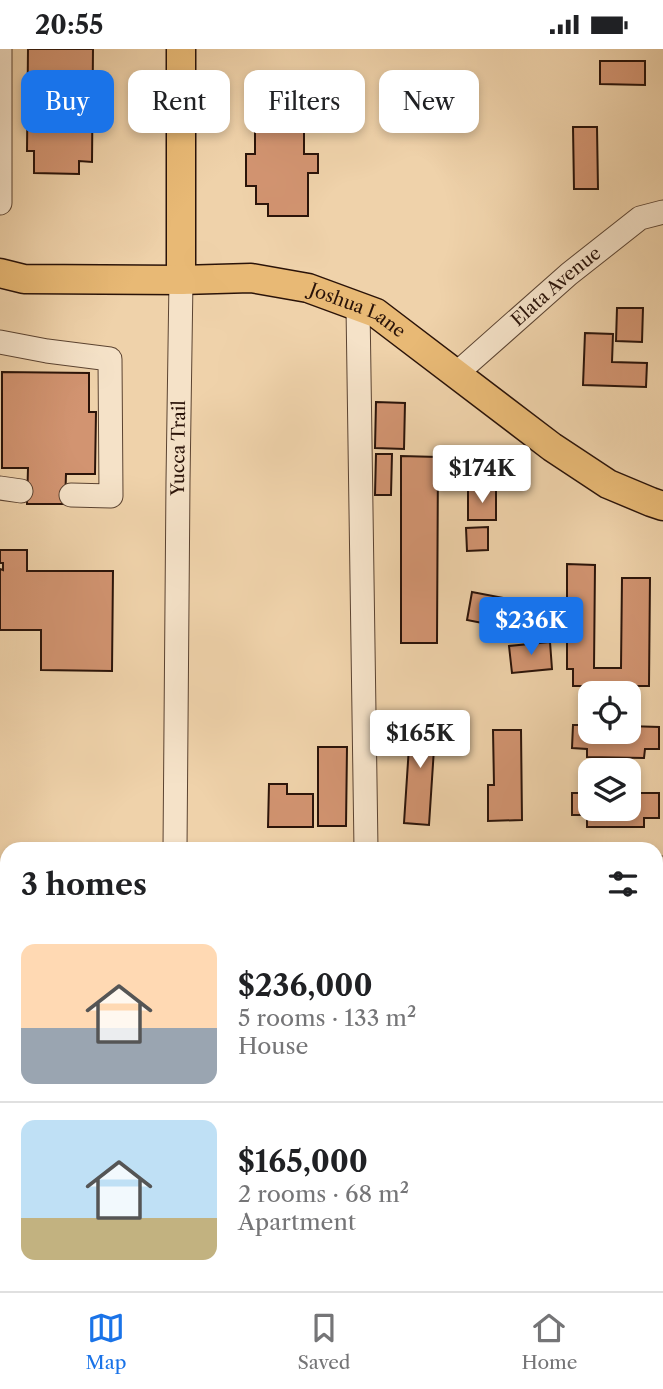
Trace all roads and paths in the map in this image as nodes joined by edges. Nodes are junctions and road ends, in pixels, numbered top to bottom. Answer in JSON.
{"nodes":[{"id":1,"x":0,"y":49,"type":"edge"},
{"id":2,"x":181,"y":49,"type":"edge"},
{"id":3,"x":0,"y":203,"type":"edge"},
{"id":4,"x":663,"y":212,"type":"edge"},
{"id":5,"x":0,"y":273,"type":"edge"},
{"id":6,"x":181,"y":280,"type":"junction"},
{"id":7,"x":358,"y":307,"type":"junction"},
{"id":8,"x":0,"y":342,"type":"edge"},
{"id":9,"x":456,"y":374,"type":"junction"},
{"id":10,"x":71,"y":495,"type":"dead end"},
{"id":11,"x":663,"y":506,"type":"edge"},
{"id":12,"x":175,"y":842,"type":"edge"},
{"id":13,"x":366,"y":842,"type":"edge"}],
"edges":[{"from":1,"to":3,"type":"street"},
{"from":2,"to":6,"type":"main road","name":"Yucca Trail"},
{"from":4,"to":9,"type":"street","name":"Elata Avenue"},
{"from":5,"to":6,"type":"main road","name":"Joshua Lane"},
{"from":6,"to":7,"type":"main road","name":"Joshua Lane"},
{"from":6,"to":12,"type":"street","name":"Yucca Trail"},
{"from":7,"to":9,"type":"main road","name":"Joshua Lane"},
{"from":7,"to":13,"type":"street"},
{"from":8,"to":10,"type":"street"},
{"from":9,"to":11,"type":"main road","name":"Joshua Lane"}]}
